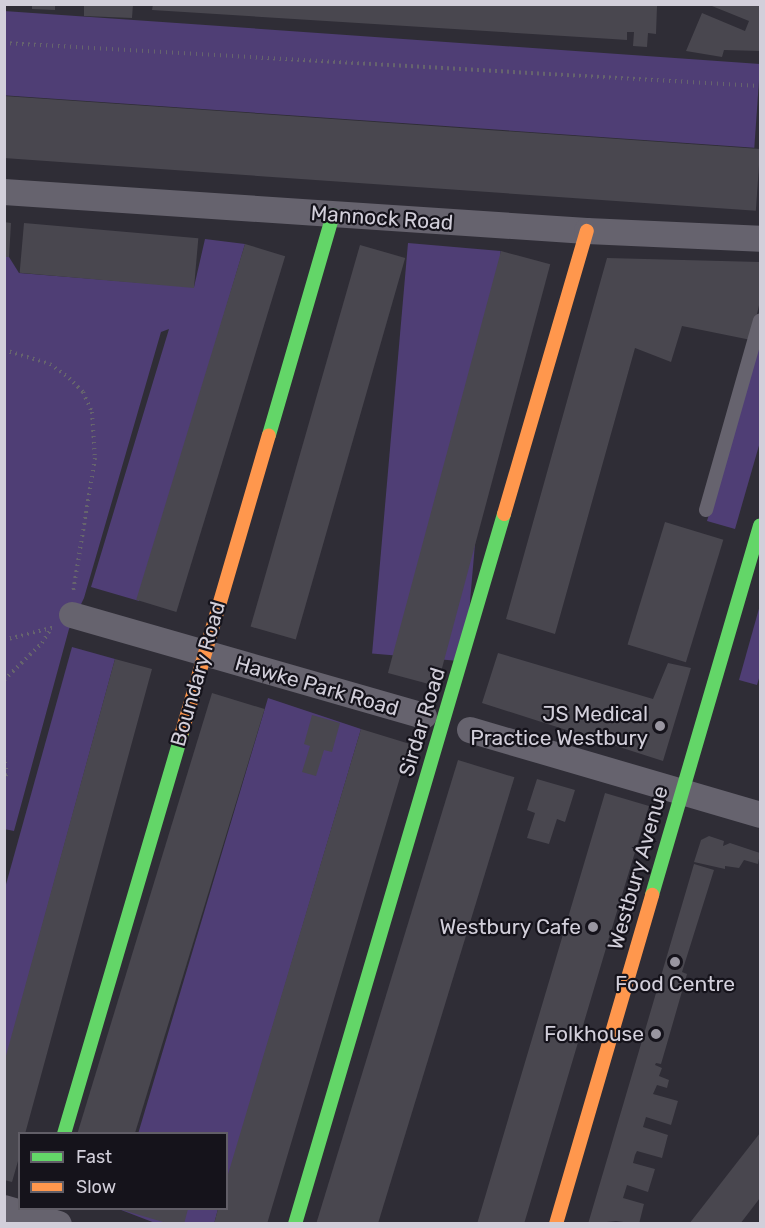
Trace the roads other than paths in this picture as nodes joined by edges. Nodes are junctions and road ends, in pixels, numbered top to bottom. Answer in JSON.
{"nodes":[{"id":1,"x":4,"y":192,"type":"edge"},
{"id":2,"x":333,"y":215,"type":"junction"},
{"id":3,"x":586,"y":231,"type":"junction"},
{"id":4,"x":760,"y":239,"type":"edge"},
{"id":5,"x":760,"y":321,"type":"edge"},
{"id":6,"x":706,"y":510,"type":"dead end"},
{"id":7,"x":760,"y":525,"type":"edge"},
{"id":8,"x":72,"y":615,"type":"road end"},
{"id":9,"x":204,"y":654,"type":"junction"},
{"id":10,"x":424,"y":717,"type":"dead end"},
{"id":11,"x":470,"y":730,"type":"dead end"},
{"id":12,"x":683,"y":792,"type":"junction"},
{"id":13,"x":760,"y":815,"type":"edge"},
{"id":14,"x":65,"y":1132,"type":"edge"},
{"id":15,"x":4,"y":1208,"type":"edge"},
{"id":16,"x":44,"y":1218,"type":"edge"},
{"id":17,"x":296,"y":1224,"type":"edge"},
{"id":18,"x":556,"y":1224,"type":"edge"}],
"edges":[{"from":1,"to":2,"type":"street","name":"Mannock Road"},
{"from":2,"to":3,"type":"street","name":"Mannock Road"},
{"from":2,"to":9,"type":"street","name":"Boundary Road"},
{"from":3,"to":4,"type":"street","name":"Mannock Road"},
{"from":3,"to":17,"type":"street","name":"Sirdar Road"},
{"from":5,"to":6,"type":"lane"},
{"from":7,"to":12,"type":"street","name":"Westbury Avenue"},
{"from":8,"to":9,"type":"street","name":"Hawke Park Road"},
{"from":9,"to":10,"type":"street","name":"Hawke Park Road"},
{"from":9,"to":14,"type":"street","name":"Boundary Road"},
{"from":11,"to":12,"type":"street"},
{"from":12,"to":13,"type":"street"},
{"from":12,"to":18,"type":"street","name":"Westbury Avenue"},
{"from":15,"to":16,"type":"street"}]}
